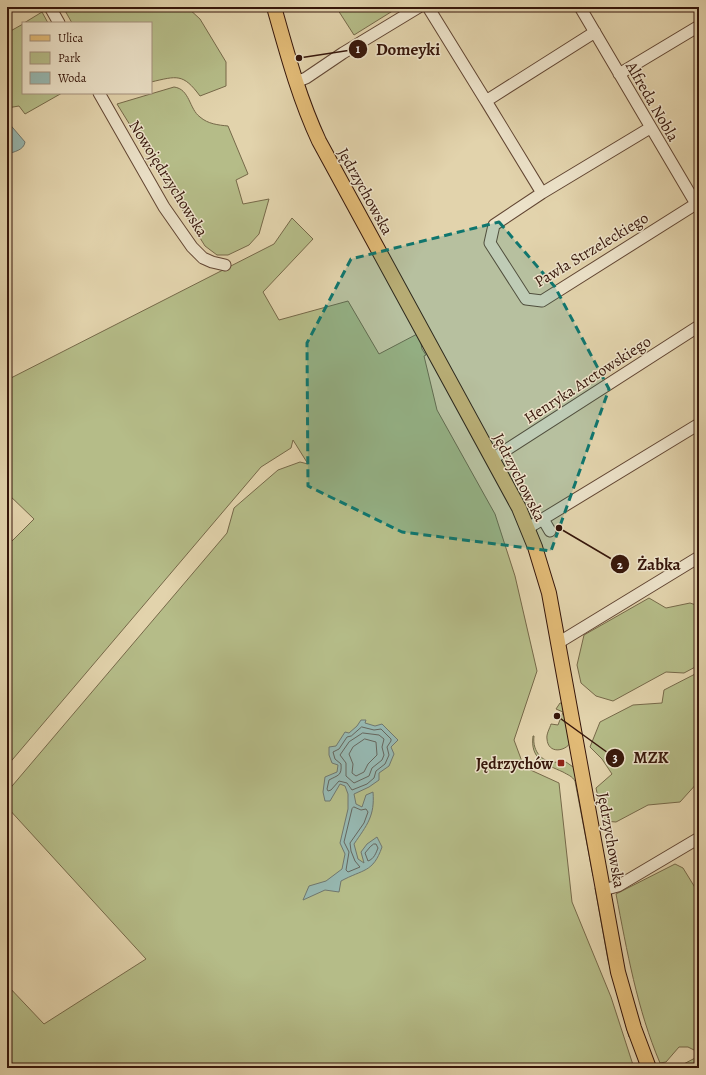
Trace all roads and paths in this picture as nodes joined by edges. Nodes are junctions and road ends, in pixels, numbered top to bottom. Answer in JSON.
{"nodes":[{"id":1,"x":50,"y":7,"type":"edge"},
{"id":2,"x":274,"y":7,"type":"edge"},
{"id":3,"x":418,"y":7,"type":"edge"},
{"id":4,"x":428,"y":7,"type":"edge"},
{"id":5,"x":580,"y":7,"type":"edge"},
{"id":6,"x":58,"y":22,"type":"edge"},
{"id":7,"x":699,"y":26,"type":"edge"},
{"id":8,"x":595,"y":32,"type":"junction"},
{"id":9,"x":619,"y":74,"type":"junction"},
{"id":10,"x":296,"y":82,"type":"junction"},
{"id":11,"x":100,"y":94,"type":"edge"},
{"id":12,"x":486,"y":101,"type":"junction"},
{"id":13,"x":650,"y":128,"type":"junction"},
{"id":14,"x":542,"y":193,"type":"junction"},
{"id":15,"x":698,"y":205,"type":"edge"},
{"id":16,"x":225,"y":264,"type":"dead end"},
{"id":17,"x":699,"y":326,"type":"edge"},
{"id":18,"x":699,"y":424,"type":"edge"},
{"id":19,"x":492,"y":459,"type":"junction"},
{"id":20,"x":543,"y":519,"type":"junction"},
{"id":21,"x":528,"y":528,"type":"junction"},
{"id":22,"x":550,"y":530,"type":"dead end"},
{"id":23,"x":699,"y":557,"type":"edge"},
{"id":24,"x":558,"y":643,"type":"junction"},
{"id":25,"x":699,"y":838,"type":"edge"},
{"id":26,"x":603,"y":890,"type":"junction"},
{"id":27,"x":649,"y":1068,"type":"edge"}],
"edges":[{"from":1,"to":6,"type":"street"},
{"from":2,"to":10,"type":"main road","name":"Jędrzychowska"},
{"from":3,"to":10,"type":"street"},
{"from":4,"to":12,"type":"street"},
{"from":5,"to":8,"type":"street","name":"Alfreda Nobla"},
{"from":7,"to":9,"type":"street"},
{"from":8,"to":9,"type":"street","name":"Alfreda Nobla"},
{"from":8,"to":12,"type":"street"},
{"from":9,"to":13,"type":"street","name":"Alfreda Nobla"},
{"from":10,"to":19,"type":"main road","name":"Jędrzychowska"},
{"from":11,"to":16,"type":"street","name":"Nowojędrzychowska"},
{"from":12,"to":14,"type":"street"},
{"from":13,"to":14,"type":"street","name":"Pawła Strzeleckiego"},
{"from":13,"to":15,"type":"street","name":"Alfreda Nobla"},
{"from":14,"to":15,"type":"street","name":"Pawła Strzeleckiego"},
{"from":17,"to":19,"type":"street","name":"Henryka Arctowskiego"},
{"from":18,"to":20,"type":"street"},
{"from":19,"to":21,"type":"main road","name":"Jędrzychowska"},
{"from":20,"to":21,"type":"street"},
{"from":20,"to":22,"type":"street"},
{"from":21,"to":24,"type":"main road","name":"Jędrzychowska"},
{"from":23,"to":24,"type":"street"},
{"from":24,"to":26,"type":"main road","name":"Jędrzychowska"},
{"from":25,"to":26,"type":"street"},
{"from":26,"to":27,"type":"main road","name":"Jędrzychowska"}]}
